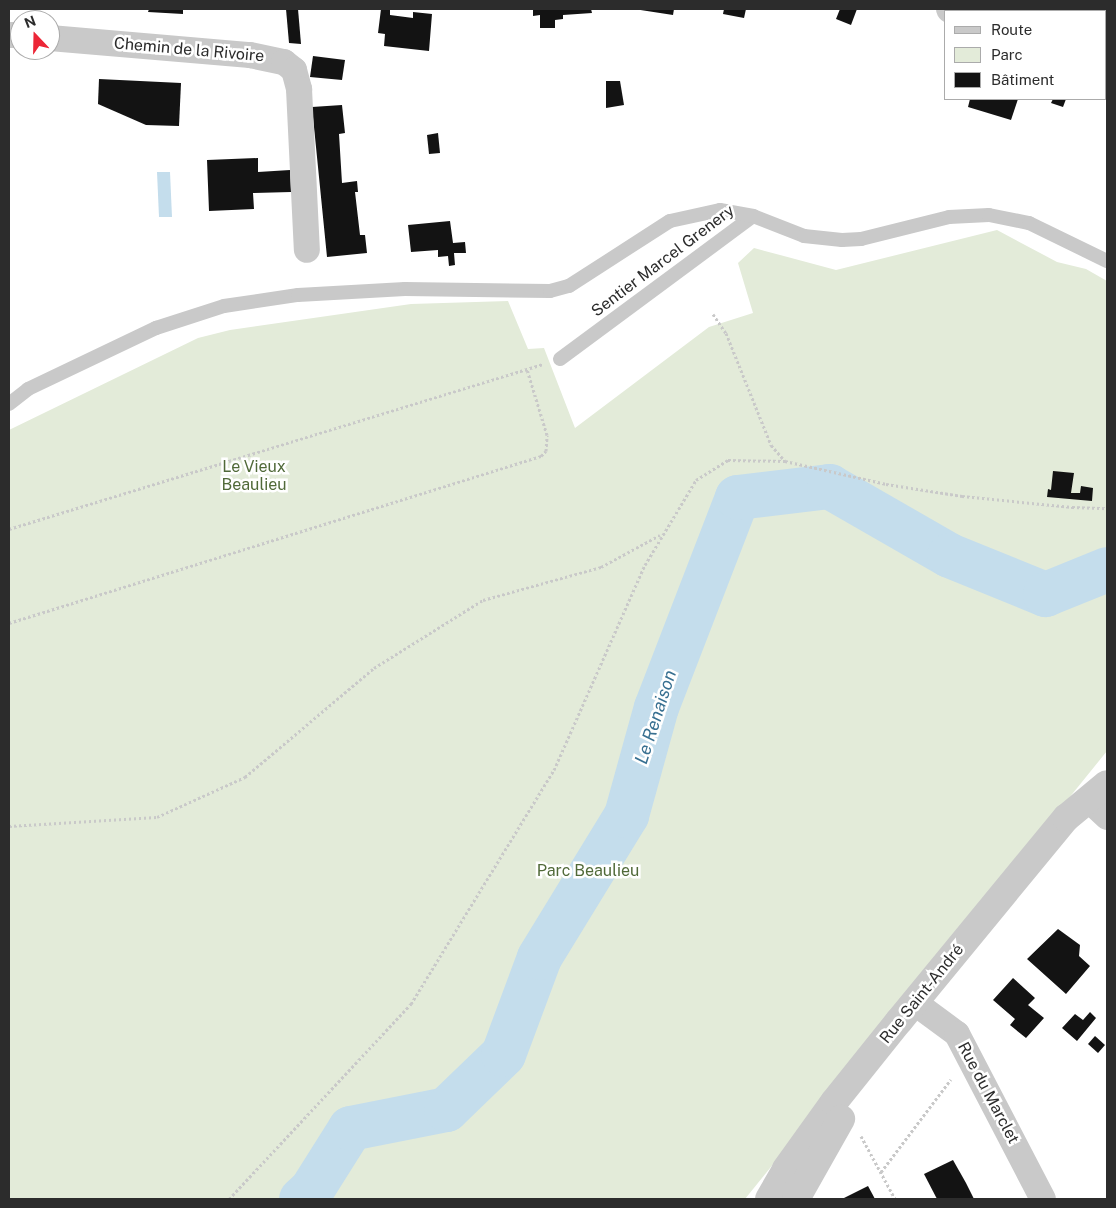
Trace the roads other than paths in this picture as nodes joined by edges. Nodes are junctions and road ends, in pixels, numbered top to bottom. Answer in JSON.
{"nodes":[{"id":1,"x":60,"y":39,"type":"edge"},
{"id":2,"x":754,"y":216,"type":"junction"},
{"id":3,"x":306,"y":250,"type":"dead end"},
{"id":4,"x":1107,"y":261,"type":"edge"},
{"id":5,"x":560,"y":359,"type":"dead end"},
{"id":6,"x":9,"y":404,"type":"edge"},
{"id":7,"x":1101,"y":800,"type":"edge"},
{"id":8,"x":921,"y":1007,"type":"junction"},
{"id":9,"x":769,"y":1199,"type":"edge"},
{"id":10,"x":796,"y":1199,"type":"edge"},
{"id":11,"x":1043,"y":1199,"type":"edge"}],
"edges":[{"from":1,"to":3,"type":"street","name":"Chemin de la Rivoire"},
{"from":2,"to":4,"type":"lane","name":"Sentier Marcel Grenery"},
{"from":2,"to":5,"type":"lane","name":"Sentier Marcel Grenery"},
{"from":2,"to":6,"type":"lane"},
{"from":7,"to":8,"type":"street","name":"Rue Saint-André"},
{"from":8,"to":9,"type":"street","name":"Rue Saint-André"},
{"from":8,"to":10,"type":"street","name":"Rue Saint-André"},
{"from":8,"to":11,"type":"street","name":"Rue du Marclet"}]}
